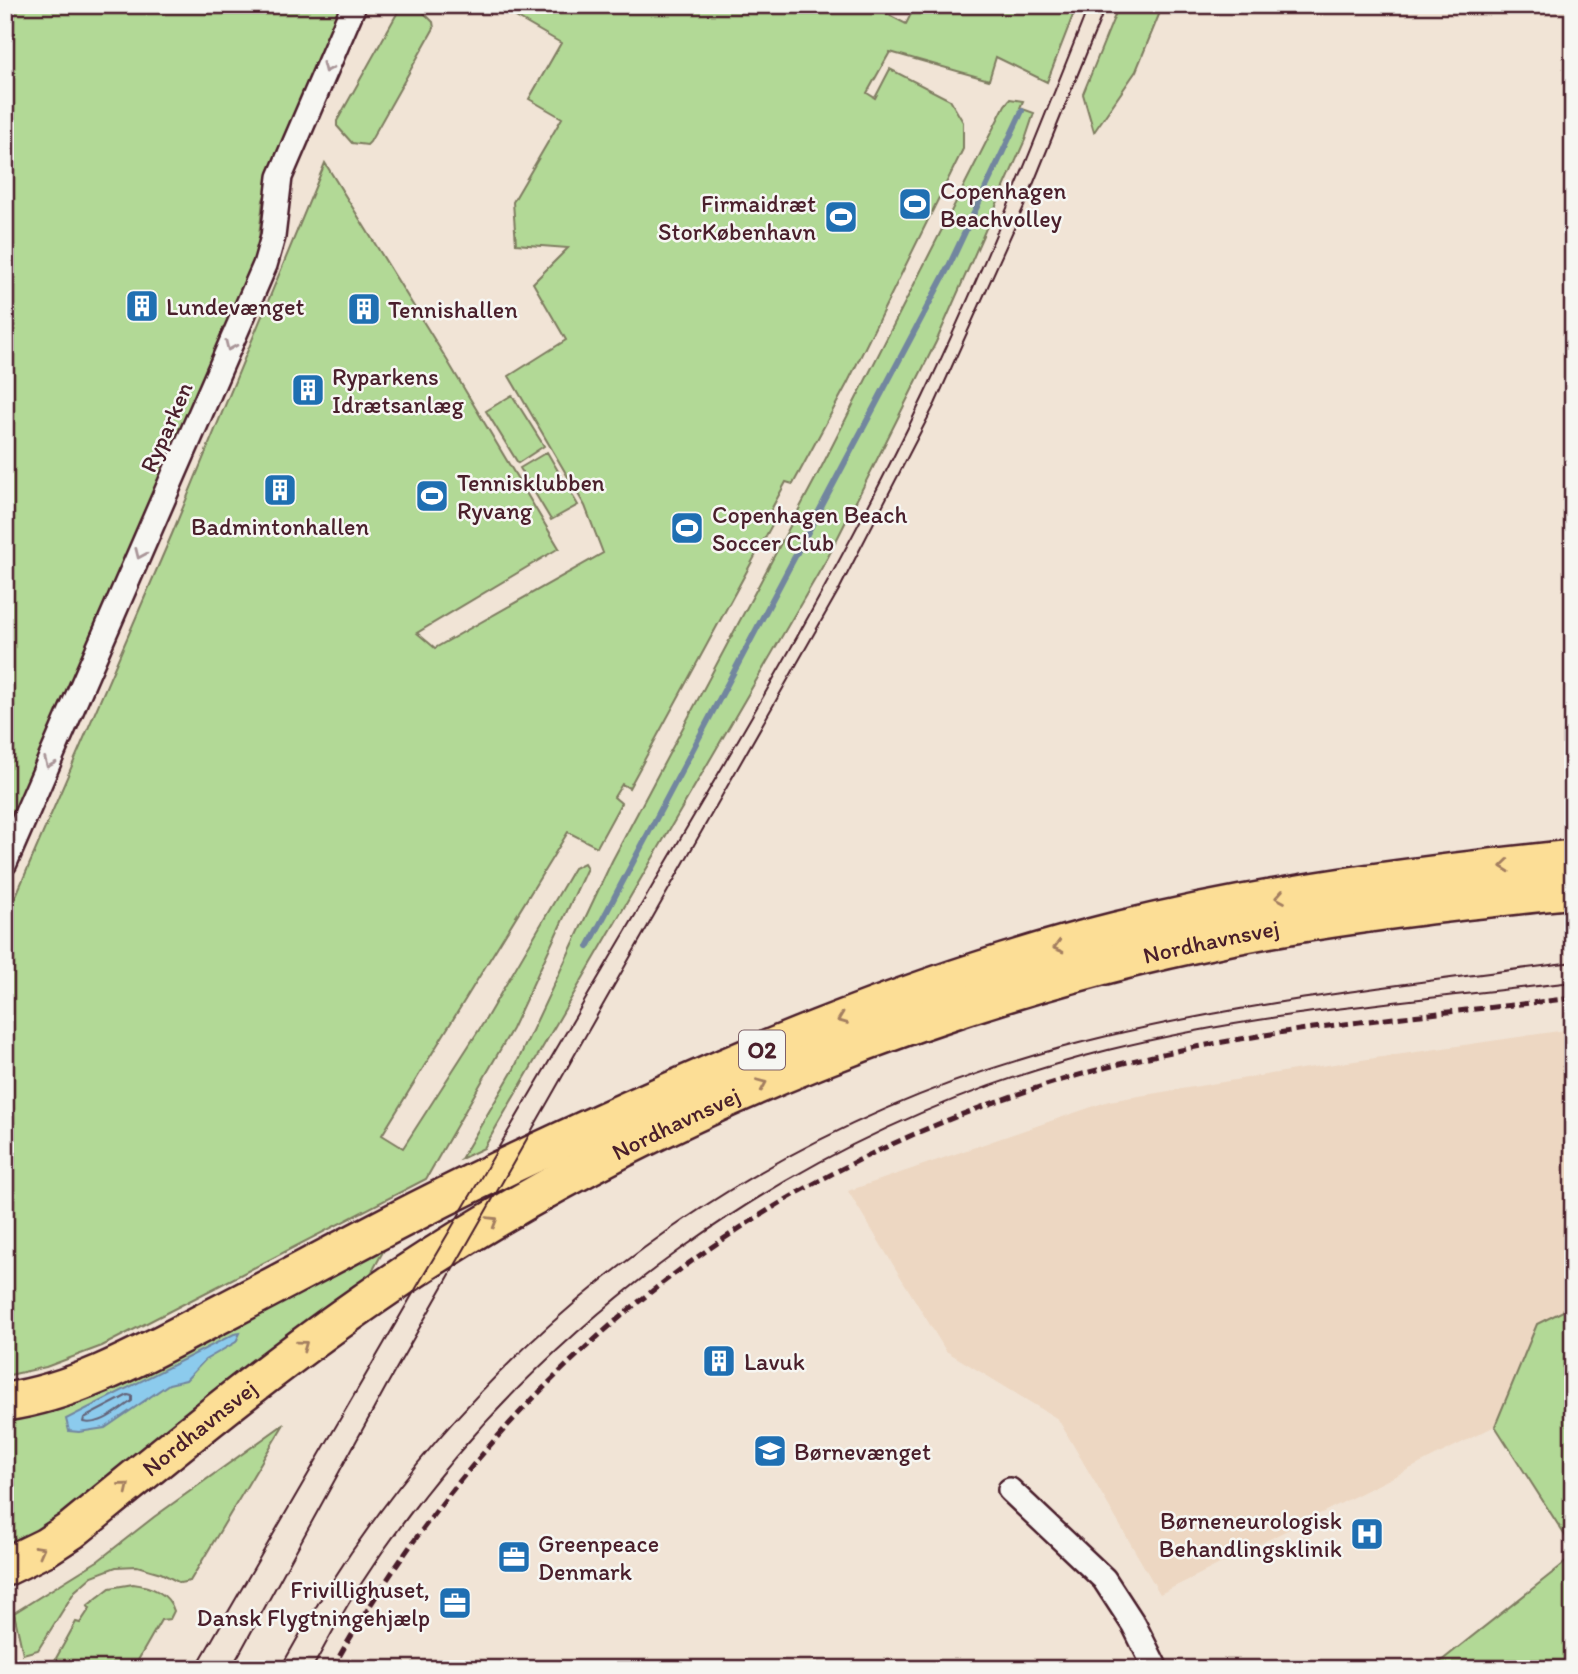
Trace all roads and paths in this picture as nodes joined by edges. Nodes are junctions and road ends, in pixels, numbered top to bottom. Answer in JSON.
{"nodes":[{"id":1,"x":354,"y":5,"type":"edge"},
{"id":2,"x":1573,"y":859,"type":"edge"},
{"id":3,"x":5,"y":863,"type":"edge"},
{"id":4,"x":1573,"y":889,"type":"edge"},
{"id":5,"x":5,"y":1402,"type":"edge"},
{"id":6,"x":1010,"y":1490,"type":"dead end"},
{"id":7,"x":5,"y":1567,"type":"edge"},
{"id":8,"x":1156,"y":1669,"type":"edge"}],
"edges":[{"from":1,"to":3,"type":"street","name":"Ryparken","one_way":true},
{"from":2,"to":5,"type":"highway","name":"Nordhavnsvej","number":"O2","one_way":true},
{"from":7,"to":4,"type":"highway","name":"Nordhavnsvej","number":"O2","one_way":true},
{"from":6,"to":8,"type":"street"}]}
